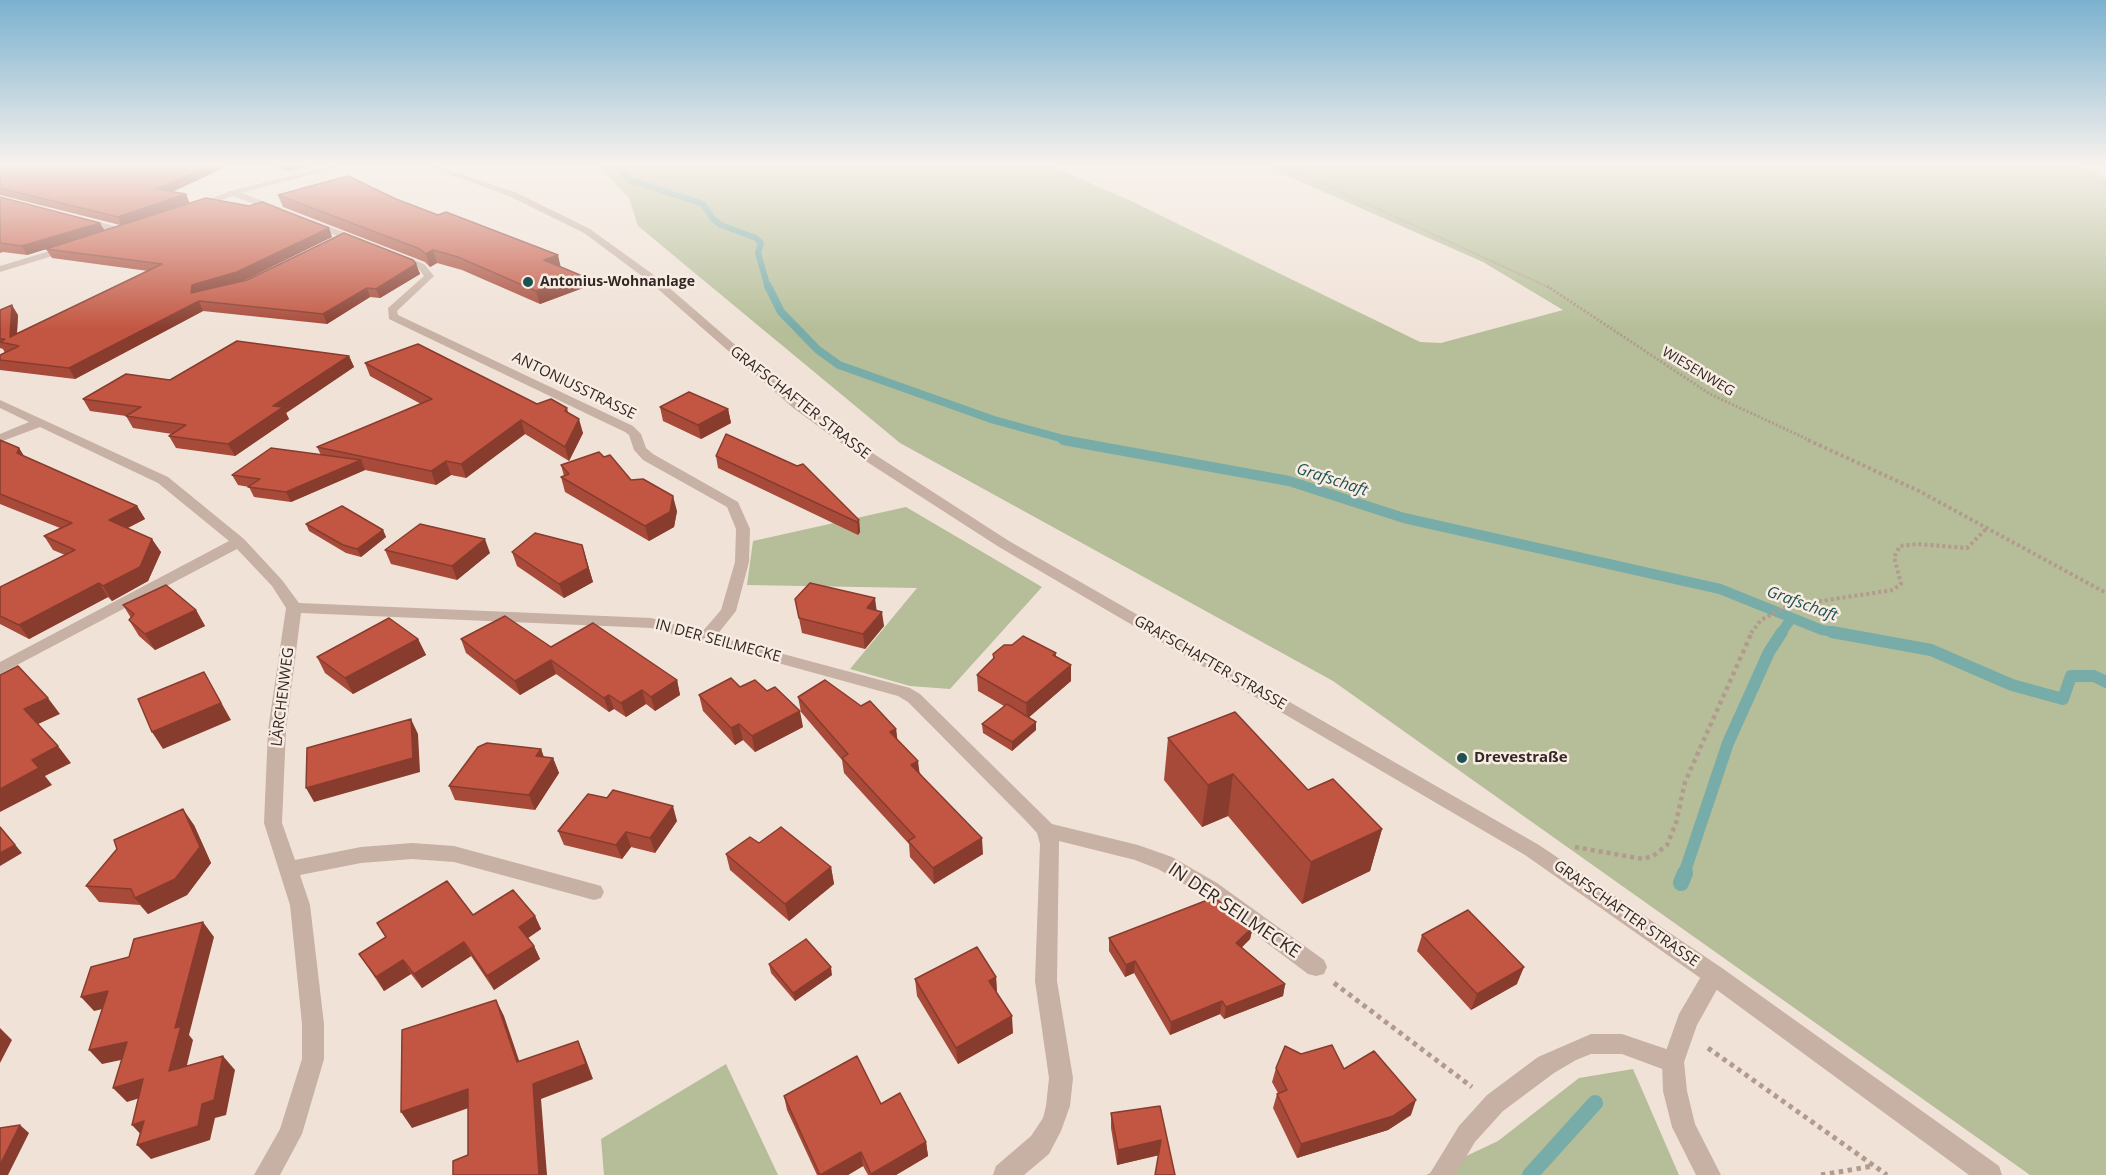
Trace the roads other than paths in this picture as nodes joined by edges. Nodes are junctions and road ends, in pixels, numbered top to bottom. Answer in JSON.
{"nodes":[{"id":1,"x":82,"y":220,"type":"edge"},
{"id":2,"x":564,"y":220,"type":"edge"},
{"id":3,"x":305,"y":221,"type":"edge"},
{"id":4,"x":346,"y":237,"type":"junction"},
{"id":5,"x":101,"y":238,"type":"edge"},
{"id":6,"x":336,"y":242,"type":"edge"},
{"id":7,"x":78,"y":245,"type":"edge"},
{"id":8,"x":368,"y":245,"type":"edge"},
{"id":9,"x":389,"y":253,"type":"edge"},
{"id":10,"x":0,"y":268,"type":"edge"},
{"id":11,"x":0,"y":404,"type":"edge"},
{"id":12,"x":40,"y":422,"type":"junction"},
{"id":13,"x":0,"y":438,"type":"edge"},
{"id":14,"x":239,"y":542,"type":"junction"},
{"id":15,"x":294,"y":608,"type":"junction"},
{"id":16,"x":707,"y":636,"type":"junction"},
{"id":17,"x":0,"y":669,"type":"edge"},
{"id":18,"x":1046,"y":830,"type":"junction"},
{"id":19,"x":289,"y":869,"type":"junction"},
{"id":20,"x":594,"y":892,"type":"dead end"},
{"id":21,"x":1316,"y":968,"type":"road end"},
{"id":22,"x":1714,"y":975,"type":"junction"},
{"id":23,"x":1673,"y":1062,"type":"junction"},
{"id":24,"x":266,"y":1175,"type":"edge"},
{"id":25,"x":1005,"y":1175,"type":"edge"},
{"id":26,"x":1441,"y":1175,"type":"edge"},
{"id":27,"x":1708,"y":1175,"type":"edge"},
{"id":28,"x":1990,"y":1175,"type":"edge"}],
"edges":[{"from":1,"to":5,"type":"street"},
{"from":2,"to":22,"type":"street","name":"GRAFSCHAFTER STRASSE"},
{"from":3,"to":4,"type":"street"},
{"from":4,"to":6,"type":"street"},
{"from":4,"to":8,"type":"street"},
{"from":7,"to":10,"type":"street"},
{"from":9,"to":16,"type":"street","name":"ANTONIUSSTRASSE"},
{"from":11,"to":12,"type":"street"},
{"from":12,"to":13,"type":"street"},
{"from":12,"to":14,"type":"street"},
{"from":14,"to":15,"type":"street"},
{"from":14,"to":17,"type":"street"},
{"from":15,"to":16,"type":"street","name":"IN DER SEILMECKE"},
{"from":15,"to":19,"type":"street","name":"LÄRCHENWEG"},
{"from":16,"to":18,"type":"street","name":"IN DER SEILMECKE"},
{"from":18,"to":21,"type":"street","name":"IN DER SEILMECKE"},
{"from":18,"to":25,"type":"street"},
{"from":19,"to":20,"type":"street"},
{"from":19,"to":24,"type":"street","name":"LÄRCHENWEG"},
{"from":22,"to":23,"type":"street"},
{"from":22,"to":28,"type":"street","name":"GRAFSCHAFTER STRASSE"},
{"from":23,"to":26,"type":"street"},
{"from":23,"to":27,"type":"street"}]}
